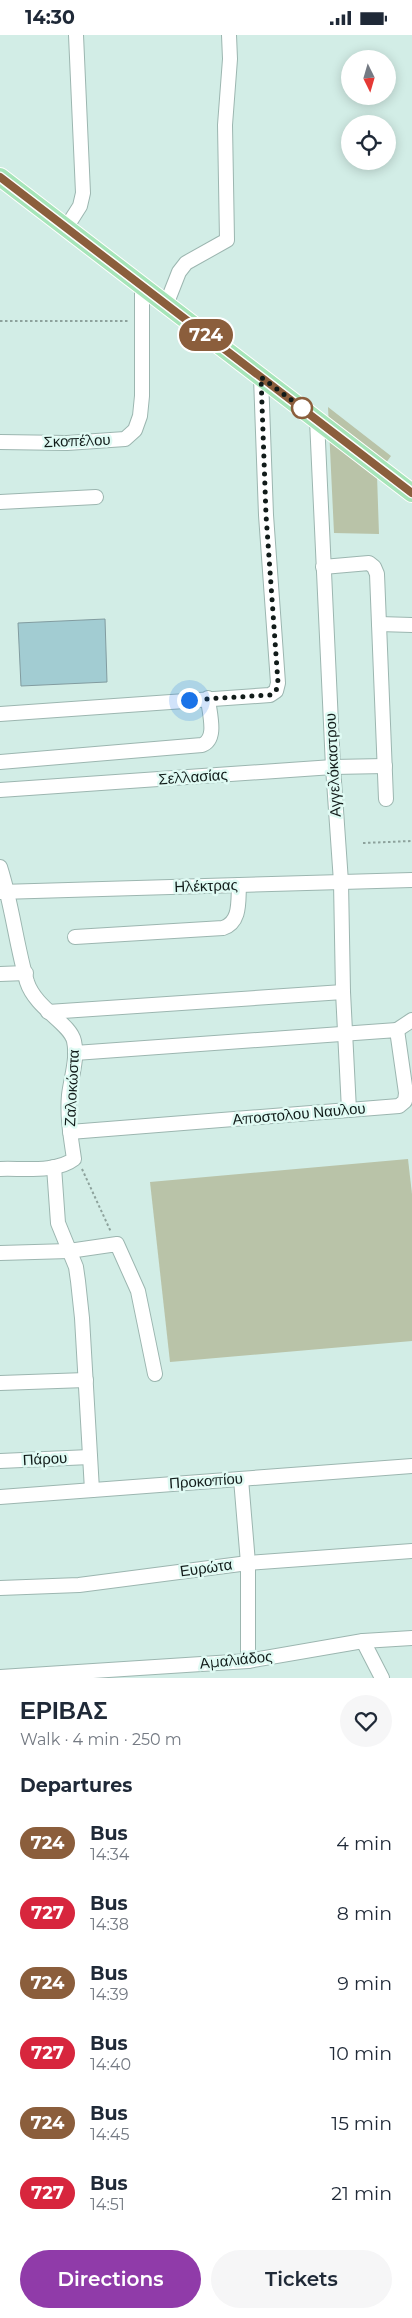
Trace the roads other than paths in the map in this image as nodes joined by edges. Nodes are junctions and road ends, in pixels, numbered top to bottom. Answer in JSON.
{"nodes":[{"id":1,"x":76,"y":35,"type":"edge"},
{"id":2,"x":228,"y":35,"type":"edge"},
{"id":3,"x":0,"y":177,"type":"edge"},
{"id":4,"x":66,"y":228,"type":"junction"},
{"id":5,"x":142,"y":286,"type":"junction"},
{"id":6,"x":166,"y":305,"type":"junction"},
{"id":7,"x":261,"y":377,"type":"junction"},
{"id":8,"x":317,"y":420,"type":"junction"},
{"id":9,"x":0,"y":442,"type":"edge"},
{"id":10,"x":412,"y":493,"type":"edge"},
{"id":11,"x":96,"y":497,"type":"dead end"},
{"id":12,"x":0,"y":502,"type":"edge"},
{"id":13,"x":323,"y":567,"type":"junction"},
{"id":14,"x":379,"y":623,"type":"junction"},
{"id":15,"x":412,"y":625,"type":"edge"},
{"id":16,"x":208,"y":698,"type":"junction"},
{"id":17,"x":0,"y":714,"type":"edge"},
{"id":18,"x":0,"y":761,"type":"edge"},
{"id":19,"x":385,"y":766,"type":"junction"},
{"id":20,"x":333,"y":767,"type":"junction"},
{"id":21,"x":0,"y":789,"type":"edge"},
{"id":22,"x":386,"y":799,"type":"dead end"},
{"id":23,"x":0,"y":867,"type":"edge"},
{"id":24,"x":412,"y":880,"type":"edge"},
{"id":25,"x":340,"y":882,"type":"junction"},
{"id":26,"x":239,"y":885,"type":"junction"},
{"id":27,"x":4,"y":892,"type":"edge"},
{"id":28,"x":75,"y":937,"type":"dead end"},
{"id":29,"x":26,"y":973,"type":"junction"},
{"id":30,"x":0,"y":974,"type":"edge"},
{"id":31,"x":343,"y":992,"type":"junction"},
{"id":32,"x":48,"y":1012,"type":"junction"},
{"id":33,"x":412,"y":1020,"type":"edge"},
{"id":34,"x":397,"y":1030,"type":"junction"},
{"id":35,"x":346,"y":1035,"type":"junction"},
{"id":36,"x":75,"y":1053,"type":"junction"},
{"id":37,"x":349,"y":1110,"type":"junction"},
{"id":38,"x":70,"y":1132,"type":"junction"},
{"id":39,"x":54,"y":1167,"type":"junction"},
{"id":40,"x":0,"y":1169,"type":"edge"},
{"id":41,"x":69,"y":1251,"type":"junction"},
{"id":42,"x":0,"y":1253,"type":"edge"},
{"id":43,"x":155,"y":1374,"type":"dead end"},
{"id":44,"x":86,"y":1380,"type":"junction"},
{"id":45,"x":0,"y":1383,"type":"edge"},
{"id":46,"x":90,"y":1457,"type":"junction"},
{"id":47,"x":0,"y":1461,"type":"edge"},
{"id":48,"x":412,"y":1466,"type":"edge"},
{"id":49,"x":240,"y":1479,"type":"junction"},
{"id":50,"x":92,"y":1490,"type":"junction"},
{"id":51,"x":0,"y":1497,"type":"edge"},
{"id":52,"x":412,"y":1551,"type":"edge"},
{"id":53,"x":248,"y":1563,"type":"junction"},
{"id":54,"x":0,"y":1588,"type":"edge"},
{"id":55,"x":412,"y":1638,"type":"edge"},
{"id":56,"x":363,"y":1641,"type":"junction"},
{"id":57,"x":248,"y":1661,"type":"junction"},
{"id":58,"x":0,"y":1677,"type":"edge"},
{"id":59,"x":382,"y":1678,"type":"edge"}],
"edges":[{"from":1,"to":4,"type":"street"},
{"from":2,"to":6,"type":"street"},
{"from":3,"to":4,"type":"main road"},
{"from":4,"to":5,"type":"main road"},
{"from":5,"to":6,"type":"main road"},
{"from":5,"to":9,"type":"street","name":"Σκοπέλου"},
{"from":6,"to":7,"type":"main road"},
{"from":7,"to":8,"type":"main road"},
{"from":7,"to":16,"type":"street"},
{"from":8,"to":10,"type":"main road"},
{"from":8,"to":13,"type":"street","name":"Αγγελόκαστρου"},
{"from":11,"to":12,"type":"street"},
{"from":13,"to":14,"type":"street"},
{"from":13,"to":20,"type":"street","name":"Αγγελόκαστρου"},
{"from":14,"to":15,"type":"street"},
{"from":14,"to":19,"type":"street"},
{"from":16,"to":17,"type":"street"},
{"from":16,"to":18,"type":"street"},
{"from":19,"to":20,"type":"street","name":"Σελλασίας"},
{"from":19,"to":22,"type":"street"},
{"from":20,"to":21,"type":"street","name":"Σελλασίας"},
{"from":20,"to":25,"type":"street","name":"Αγγελόκαστρου"},
{"from":23,"to":27,"type":"street","name":"Ζαλοκώστα"},
{"from":24,"to":25,"type":"street","name":"Ηλέκτρας"},
{"from":25,"to":26,"type":"street","name":"Ηλέκτρας"},
{"from":25,"to":31,"type":"street","name":"Αγγελόκαστρου"},
{"from":26,"to":27,"type":"street","name":"Ηλέκτρας"},
{"from":26,"to":28,"type":"street"},
{"from":27,"to":29,"type":"street","name":"Ζαλοκώστα"},
{"from":29,"to":30,"type":"street"},
{"from":29,"to":32,"type":"street","name":"Ζαλοκώστα"},
{"from":31,"to":32,"type":"street"},
{"from":31,"to":35,"type":"street","name":"Αγγελόκαστρου"},
{"from":32,"to":36,"type":"street","name":"Ζαλοκώστα"},
{"from":33,"to":34,"type":"street"},
{"from":34,"to":35,"type":"street"},
{"from":34,"to":37,"type":"street","name":"Αποστολου Ναυλου"},
{"from":35,"to":36,"type":"street"},
{"from":35,"to":37,"type":"street","name":"Αγγελόκαστρου"},
{"from":36,"to":38,"type":"street","name":"Ζαλοκώστα"},
{"from":37,"to":38,"type":"street","name":"Αποστολου Ναυλου"},
{"from":38,"to":39,"type":"street","name":"Ζαλοκώστα"},
{"from":39,"to":40,"type":"street"},
{"from":39,"to":41,"type":"street"},
{"from":41,"to":42,"type":"street"},
{"from":41,"to":43,"type":"street"},
{"from":41,"to":44,"type":"street"},
{"from":44,"to":45,"type":"street"},
{"from":44,"to":46,"type":"street"},
{"from":46,"to":47,"type":"street","name":"Πάρου"},
{"from":46,"to":50,"type":"street"},
{"from":48,"to":49,"type":"street","name":"Προκοπίου"},
{"from":49,"to":50,"type":"street","name":"Προκοπίου"},
{"from":49,"to":53,"type":"street"},
{"from":50,"to":51,"type":"street","name":"Προκοπίου"},
{"from":52,"to":53,"type":"street","name":"Ευρώτα"},
{"from":53,"to":54,"type":"street","name":"Ευρώτα"},
{"from":53,"to":57,"type":"street"},
{"from":55,"to":56,"type":"street","name":"Αμαλιάδος"},
{"from":56,"to":57,"type":"street","name":"Αμαλιάδος"},
{"from":56,"to":59,"type":"street"},
{"from":57,"to":58,"type":"street","name":"Αμαλιάδος"}]}
